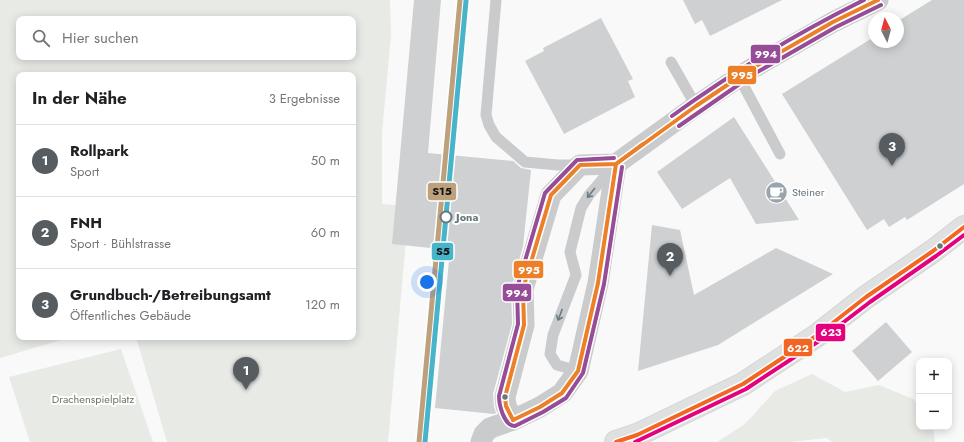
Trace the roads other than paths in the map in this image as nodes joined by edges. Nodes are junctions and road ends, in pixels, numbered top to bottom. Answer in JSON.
{"nodes":[{"id":1,"x":496,"y":0,"type":"edge"},
{"id":2,"x":878,"y":0,"type":"edge"},
{"id":3,"x":671,"y":62,"type":"dead end"},
{"id":4,"x":739,"y":77,"type":"junction"},
{"id":5,"x":696,"y":106,"type":"junction"},
{"id":6,"x":780,"y":154,"type":"dead end"},
{"id":7,"x":616,"y":164,"type":"junction"},
{"id":8,"x":580,"y":165,"type":"junction"},
{"id":9,"x":964,"y":227,"type":"edge"},
{"id":10,"x":578,"y":371,"type":"junction"},
{"id":11,"x":513,"y":420,"type":"junction"},
{"id":12,"x":481,"y":442,"type":"edge"},
{"id":13,"x":616,"y":442,"type":"edge"}],
"edges":[{"from":1,"to":8,"type":"lane"},
{"from":2,"to":4,"type":"street"},
{"from":3,"to":5,"type":"lane"},
{"from":4,"to":5,"type":"street"},
{"from":4,"to":6,"type":"lane"},
{"from":5,"to":7,"type":"street"},
{"from":7,"to":8,"type":"street"},
{"from":7,"to":10,"type":"street"},
{"from":7,"to":10,"type":"lane","one_way":true},
{"from":8,"to":11,"type":"street"},
{"from":9,"to":13,"type":"main road"},
{"from":10,"to":11,"type":"street"},
{"from":11,"to":12,"type":"street"}]}
